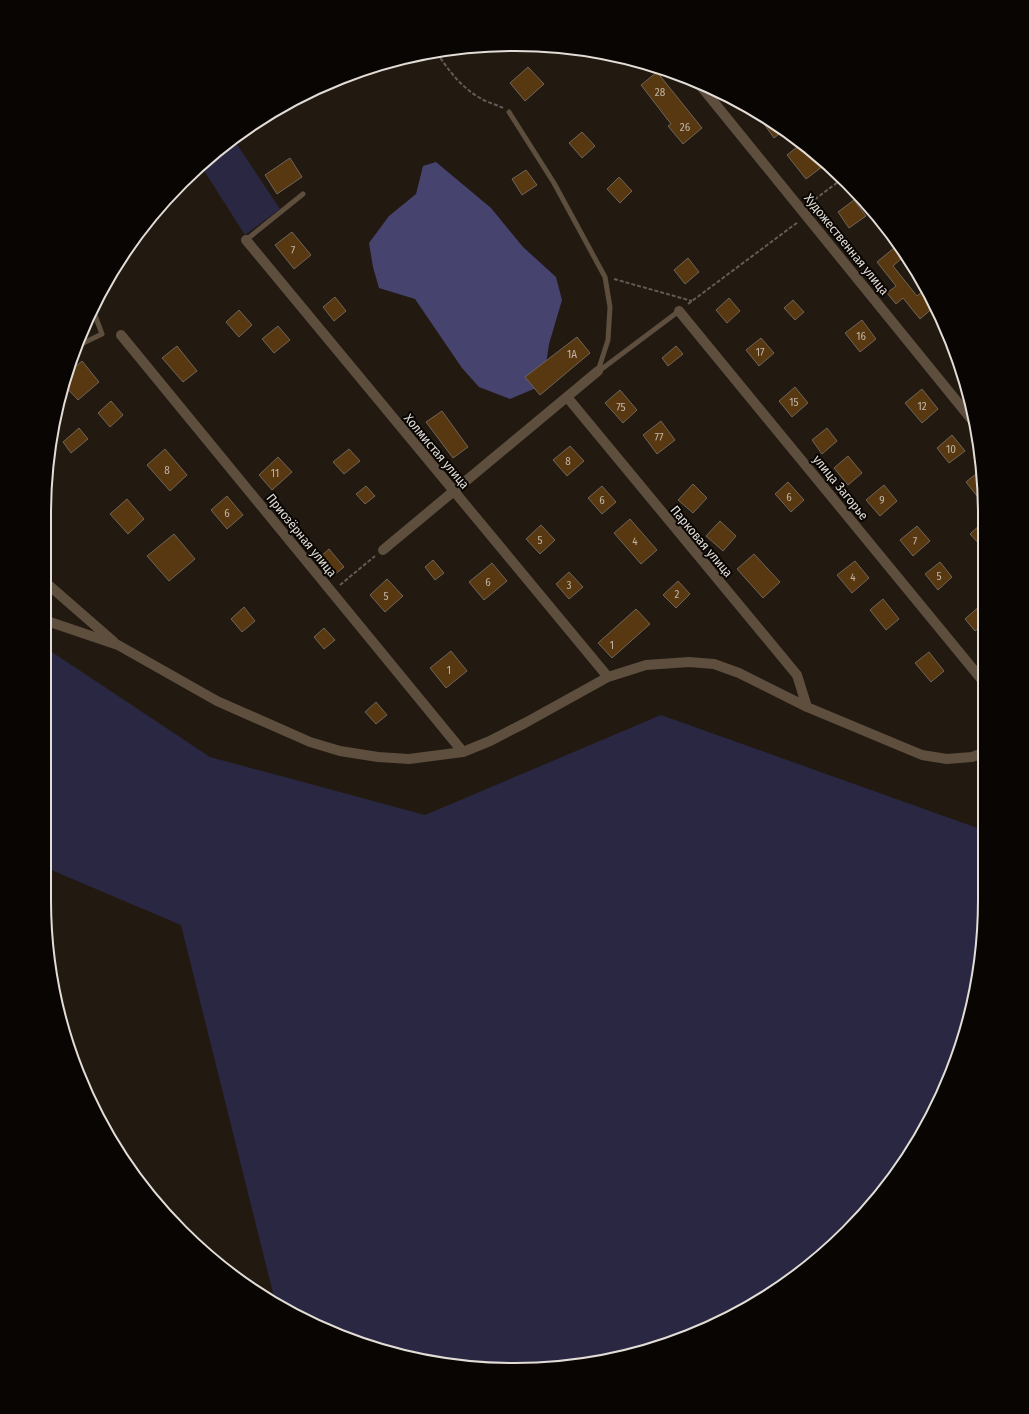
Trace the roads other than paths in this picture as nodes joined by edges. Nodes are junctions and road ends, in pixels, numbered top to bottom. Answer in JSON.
{"nodes":[{"id":1,"x":706,"y":93,"type":"edge"},
{"id":2,"x":509,"y":112,"type":"road end"},
{"id":3,"x":303,"y":194,"type":"dead end"},
{"id":4,"x":246,"y":240,"type":"joint"},
{"id":5,"x":679,"y":311,"type":"joint"},
{"id":6,"x":95,"y":317,"type":"edge"},
{"id":7,"x":121,"y":335,"type":"dead end"},
{"id":8,"x":84,"y":343,"type":"edge"},
{"id":9,"x":598,"y":372,"type":"junction"},
{"id":10,"x":567,"y":397,"type":"junction"},
{"id":11,"x":966,"y":413,"type":"edge"},
{"id":12,"x":453,"y":491,"type":"junction"},
{"id":13,"x":383,"y":550,"type":"road end"},
{"id":14,"x":51,"y":587,"type":"edge"},
{"id":15,"x":51,"y":622,"type":"edge"},
{"id":16,"x":118,"y":645,"type":"junction"},
{"id":17,"x":978,"y":675,"type":"edge"},
{"id":18,"x":608,"y":677,"type":"junction"},
{"id":19,"x":807,"y":706,"type":"junction"},
{"id":20,"x":462,"y":752,"type":"junction"},
{"id":21,"x":978,"y":755,"type":"edge"}],
"edges":[{"from":1,"to":11,"type":"street","name":"Художественная улица"},
{"from":2,"to":9,"type":"lane"},
{"from":3,"to":4,"type":"lane"},
{"from":4,"to":12,"type":"street","name":"Холмистая улица"},
{"from":5,"to":9,"type":"lane"},
{"from":5,"to":17,"type":"street","name":"улица Загорье"},
{"from":6,"to":8,"type":"lane"},
{"from":7,"to":20,"type":"street","name":"Приозёрная улица"},
{"from":9,"to":10,"type":"street"},
{"from":10,"to":12,"type":"street"},
{"from":10,"to":19,"type":"street","name":"Парковая улица"},
{"from":12,"to":13,"type":"street"},
{"from":12,"to":18,"type":"street","name":"Холмистая улица"},
{"from":14,"to":16,"type":"street"},
{"from":15,"to":16,"type":"street"},
{"from":16,"to":20,"type":"street"},
{"from":18,"to":19,"type":"street"},
{"from":18,"to":20,"type":"street"},
{"from":19,"to":21,"type":"street"}]}
